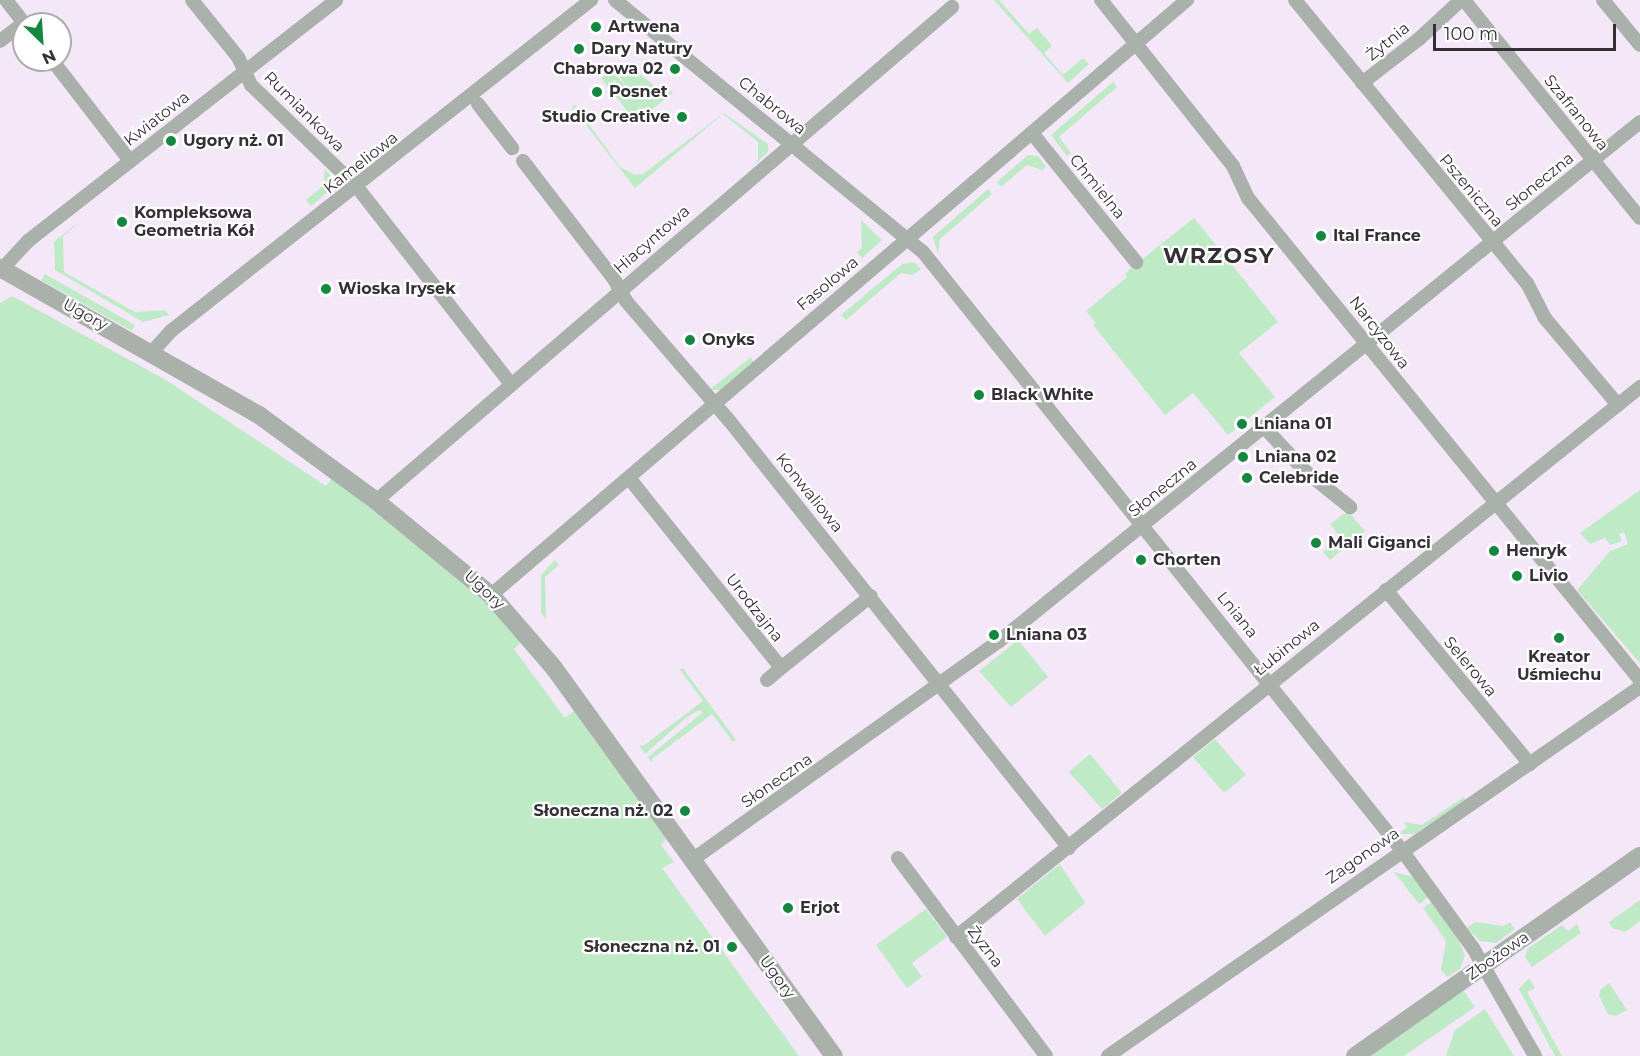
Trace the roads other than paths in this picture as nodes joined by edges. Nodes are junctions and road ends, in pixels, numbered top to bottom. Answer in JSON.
{"nodes":[{"id":1,"x":6,"y":0,"type":"edge"},
{"id":2,"x":192,"y":0,"type":"edge"},
{"id":3,"x":336,"y":0,"type":"edge"},
{"id":4,"x":591,"y":0,"type":"edge"},
{"id":5,"x":615,"y":0,"type":"edge"},
{"id":6,"x":1101,"y":0,"type":"edge"},
{"id":7,"x":1187,"y":0,"type":"edge"},
{"id":8,"x":1295,"y":0,"type":"edge"},
{"id":9,"x":1462,"y":0,"type":"edge"},
{"id":10,"x":1604,"y":0,"type":"edge"},
{"id":11,"x":952,"y":8,"type":"dead end"},
{"id":12,"x":16,"y":12,"type":"edge"},
{"id":13,"x":1137,"y":43,"type":"junction"},
{"id":14,"x":1640,"y":45,"type":"edge"},
{"id":15,"x":244,"y":70,"type":"junction"},
{"id":16,"x":61,"y":72,"type":"edge"},
{"id":17,"x":1362,"y":83,"type":"junction"},
{"id":18,"x":478,"y":104,"type":"dead end"},
{"id":19,"x":1640,"y":122,"type":"edge"},
{"id":20,"x":1032,"y":133,"type":"junction"},
{"id":21,"x":792,"y":142,"type":"junction"},
{"id":22,"x":512,"y":148,"type":"dead end"},
{"id":23,"x":130,"y":161,"type":"junction"},
{"id":24,"x":523,"y":161,"type":"dead end"},
{"id":25,"x":1593,"y":161,"type":"junction"},
{"id":26,"x":357,"y":187,"type":"junction"},
{"id":27,"x":1640,"y":218,"type":"edge"},
{"id":28,"x":909,"y":238,"type":"junction"},
{"id":29,"x":1492,"y":242,"type":"junction"},
{"id":30,"x":1136,"y":262,"type":"dead end"},
{"id":31,"x":1,"y":268,"type":"edge"},
{"id":32,"x":620,"y":289,"type":"junction"},
{"id":33,"x":1367,"y":344,"type":"junction"},
{"id":34,"x":152,"y":352,"type":"junction"},
{"id":35,"x":510,"y":383,"type":"junction"},
{"id":36,"x":1640,"y":387,"type":"edge"},
{"id":37,"x":715,"y":403,"type":"junction"},
{"id":38,"x":1618,"y":405,"type":"junction"},
{"id":39,"x":1264,"y":428,"type":"junction"},
{"id":40,"x":629,"y":478,"type":"junction"},
{"id":41,"x":376,"y":501,"type":"junction"},
{"id":42,"x":1495,"y":503,"type":"junction"},
{"id":43,"x":1350,"y":507,"type":"dead end"},
{"id":44,"x":1144,"y":524,"type":"junction"},
{"id":45,"x":1386,"y":590,"type":"junction"},
{"id":46,"x":491,"y":594,"type":"junction"},
{"id":47,"x":871,"y":596,"type":"junction"},
{"id":48,"x":781,"y":668,"type":"junction"},
{"id":49,"x":767,"y":680,"type":"dead end"},
{"id":50,"x":1640,"y":680,"type":"edge"},
{"id":51,"x":1270,"y":683,"type":"junction"},
{"id":52,"x":940,"y":686,"type":"junction"},
{"id":53,"x":1640,"y":687,"type":"edge"},
{"id":54,"x":1530,"y":764,"type":"junction"},
{"id":55,"x":1069,"y":848,"type":"junction"},
{"id":56,"x":1401,"y":849,"type":"junction"},
{"id":57,"x":1640,"y":856,"type":"edge"},
{"id":58,"x":898,"y":858,"type":"dead end"},
{"id":59,"x":692,"y":860,"type":"junction"},
{"id":60,"x":957,"y":937,"type":"junction"},
{"id":61,"x":1484,"y":965,"type":"junction"},
{"id":62,"x":834,"y":1056,"type":"edge"},
{"id":63,"x":1046,"y":1056,"type":"edge"},
{"id":64,"x":1108,"y":1056,"type":"edge"},
{"id":65,"x":1355,"y":1056,"type":"edge"},
{"id":66,"x":1535,"y":1056,"type":"edge"}],
"edges":[{"from":1,"to":12,"type":"street"},
{"from":2,"to":15,"type":"street","name":"Rumiankowa"},
{"from":3,"to":15,"type":"street","name":"Kwiatowa"},
{"from":4,"to":26,"type":"street","name":"Kameliowa"},
{"from":5,"to":21,"type":"street","name":"Chabrowa"},
{"from":6,"to":13,"type":"street","name":"Narcyzowa"},
{"from":7,"to":13,"type":"street","name":"Fasolowa"},
{"from":8,"to":17,"type":"street","name":"Pszeniczna"},
{"from":9,"to":17,"type":"street","name":"Żytnia"},
{"from":9,"to":25,"type":"street","name":"Szafranowa"},
{"from":10,"to":14,"type":"street"},
{"from":11,"to":21,"type":"street","name":"Hiacyntowa"},
{"from":13,"to":20,"type":"street","name":"Fasolowa"},
{"from":13,"to":33,"type":"street","name":"Narcyzowa"},
{"from":15,"to":23,"type":"street","name":"Kwiatowa"},
{"from":15,"to":26,"type":"street","name":"Rumiankowa"},
{"from":16,"to":23,"type":"street"},
{"from":17,"to":29,"type":"street","name":"Pszeniczna"},
{"from":18,"to":22,"type":"street"},
{"from":19,"to":25,"type":"street","name":"Słoneczna"},
{"from":20,"to":28,"type":"street","name":"Fasolowa"},
{"from":20,"to":30,"type":"street","name":"Chmielna"},
{"from":21,"to":28,"type":"street","name":"Chabrowa"},
{"from":21,"to":32,"type":"street","name":"Hiacyntowa"},
{"from":23,"to":31,"type":"street","name":"Kwiatowa"},
{"from":24,"to":32,"type":"street","name":"Konwaliowa"},
{"from":25,"to":27,"type":"street","name":"Szafranowa"},
{"from":25,"to":29,"type":"street","name":"Słoneczna"},
{"from":26,"to":34,"type":"street","name":"Kameliowa"},
{"from":26,"to":35,"type":"street","name":"Rumiankowa"},
{"from":28,"to":37,"type":"street","name":"Fasolowa"},
{"from":28,"to":44,"type":"street","name":"Lniana"},
{"from":29,"to":33,"type":"street","name":"Słoneczna"},
{"from":29,"to":38,"type":"street","name":"Pszeniczna"},
{"from":31,"to":34,"type":"street","name":"Ugory"},
{"from":32,"to":35,"type":"street","name":"Hiacyntowa"},
{"from":32,"to":37,"type":"street","name":"Konwaliowa"},
{"from":33,"to":39,"type":"street","name":"Słoneczna"},
{"from":33,"to":42,"type":"street","name":"Narcyzowa"},
{"from":34,"to":41,"type":"street","name":"Ugory"},
{"from":35,"to":41,"type":"street","name":"Hiacyntowa"},
{"from":36,"to":38,"type":"street","name":"Łubinowa"},
{"from":37,"to":40,"type":"street","name":"Fasolowa"},
{"from":37,"to":47,"type":"street","name":"Konwaliowa"},
{"from":38,"to":42,"type":"street","name":"Łubinowa"},
{"from":39,"to":43,"type":"street"},
{"from":39,"to":44,"type":"street","name":"Słoneczna"},
{"from":40,"to":46,"type":"street","name":"Fasolowa"},
{"from":40,"to":48,"type":"street","name":"Urodzajna"},
{"from":41,"to":46,"type":"street","name":"Ugory"},
{"from":42,"to":45,"type":"street","name":"Łubinowa"},
{"from":42,"to":50,"type":"street","name":"Narcyzowa"},
{"from":44,"to":51,"type":"street","name":"Lniana"},
{"from":44,"to":52,"type":"street","name":"Słoneczna"},
{"from":45,"to":51,"type":"street","name":"Łubinowa"},
{"from":45,"to":54,"type":"street","name":"Selerowa"},
{"from":46,"to":59,"type":"street","name":"Ugory"},
{"from":47,"to":48,"type":"street","name":"Urodzajna"},
{"from":47,"to":52,"type":"street","name":"Konwaliowa"},
{"from":48,"to":49,"type":"street"},
{"from":51,"to":55,"type":"street","name":"Łubinowa"},
{"from":51,"to":56,"type":"street","name":"Lniana"},
{"from":52,"to":55,"type":"street","name":"Konwaliowa"},
{"from":52,"to":59,"type":"street","name":"Słoneczna"},
{"from":53,"to":54,"type":"street","name":"Zagonowa"},
{"from":54,"to":56,"type":"street","name":"Zagonowa"},
{"from":55,"to":60,"type":"street","name":"Łubinowa"},
{"from":56,"to":61,"type":"street","name":"Lniana"},
{"from":56,"to":64,"type":"street","name":"Zagonowa"},
{"from":57,"to":61,"type":"street","name":"Zbożowa"},
{"from":58,"to":60,"type":"street","name":"Żyzna"},
{"from":59,"to":62,"type":"street","name":"Ugory"},
{"from":60,"to":63,"type":"street","name":"Żyzna"},
{"from":61,"to":65,"type":"street","name":"Zbożowa"},
{"from":61,"to":66,"type":"street","name":"Lniana"}]}
